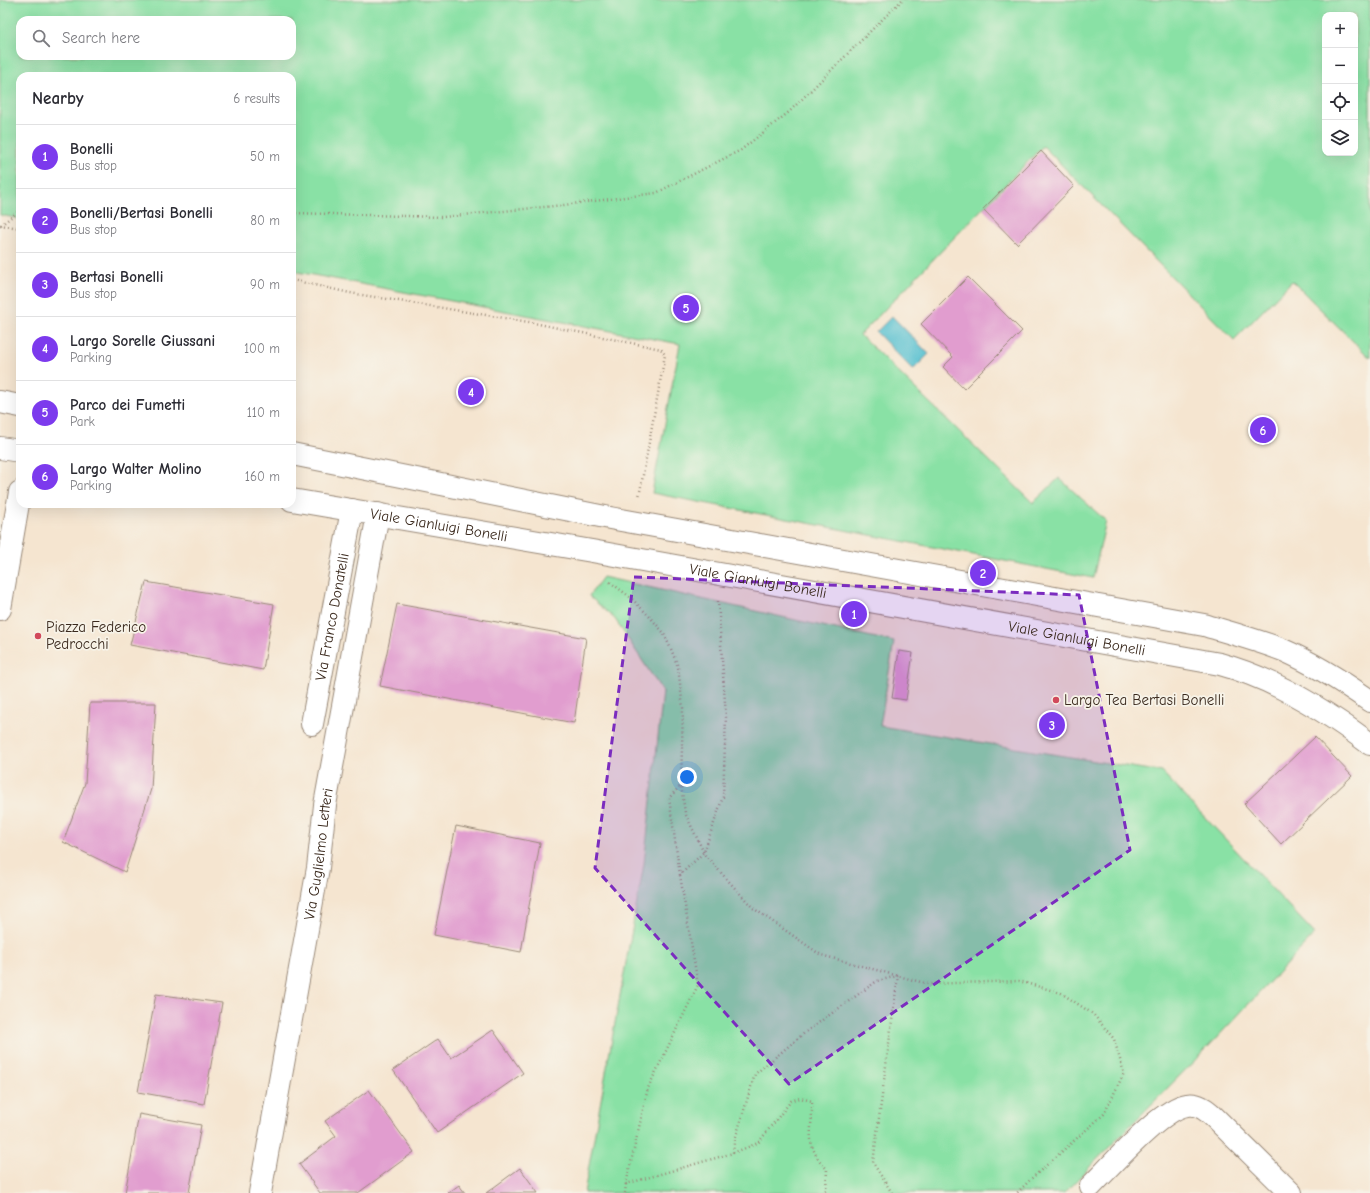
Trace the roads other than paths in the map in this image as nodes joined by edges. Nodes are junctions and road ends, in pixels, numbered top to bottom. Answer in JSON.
{"nodes":[{"id":1,"x":0,"y":402,"type":"edge"},
{"id":2,"x":16,"y":405,"type":"edge"},
{"id":3,"x":0,"y":448,"type":"edge"},
{"id":4,"x":16,"y":451,"type":"edge"},
{"id":5,"x":296,"y":455,"type":"edge"},
{"id":6,"x":296,"y":501,"type":"edge"},
{"id":7,"x":17,"y":508,"type":"edge"},
{"id":8,"x":352,"y":510,"type":"junction"},
{"id":9,"x":378,"y":514,"type":"junction"},
{"id":10,"x":0,"y":609,"type":"edge"},
{"id":11,"x":1370,"y":701,"type":"edge"},
{"id":12,"x":312,"y":724,"type":"dead end"},
{"id":13,"x":1370,"y":744,"type":"edge"},
{"id":14,"x":1091,"y":1186,"type":"dead end"},
{"id":15,"x":260,"y":1193,"type":"edge"},
{"id":16,"x":1291,"y":1193,"type":"edge"}],
"edges":[{"from":1,"to":2,"type":"street"},
{"from":3,"to":4,"type":"street"},
{"from":5,"to":11,"type":"street"},
{"from":6,"to":8,"type":"street","name":"Viale Gianluigi Bonelli"},
{"from":7,"to":10,"type":"street"},
{"from":8,"to":9,"type":"street","name":"Viale Gianluigi Bonelli"},
{"from":8,"to":12,"type":"street","name":"Via Franco Donatelli"},
{"from":9,"to":13,"type":"street","name":"Viale Gianluigi Bonelli"},
{"from":9,"to":15,"type":"street","name":"Via Guglielmo Letteri"},
{"from":14,"to":16,"type":"street"}]}
